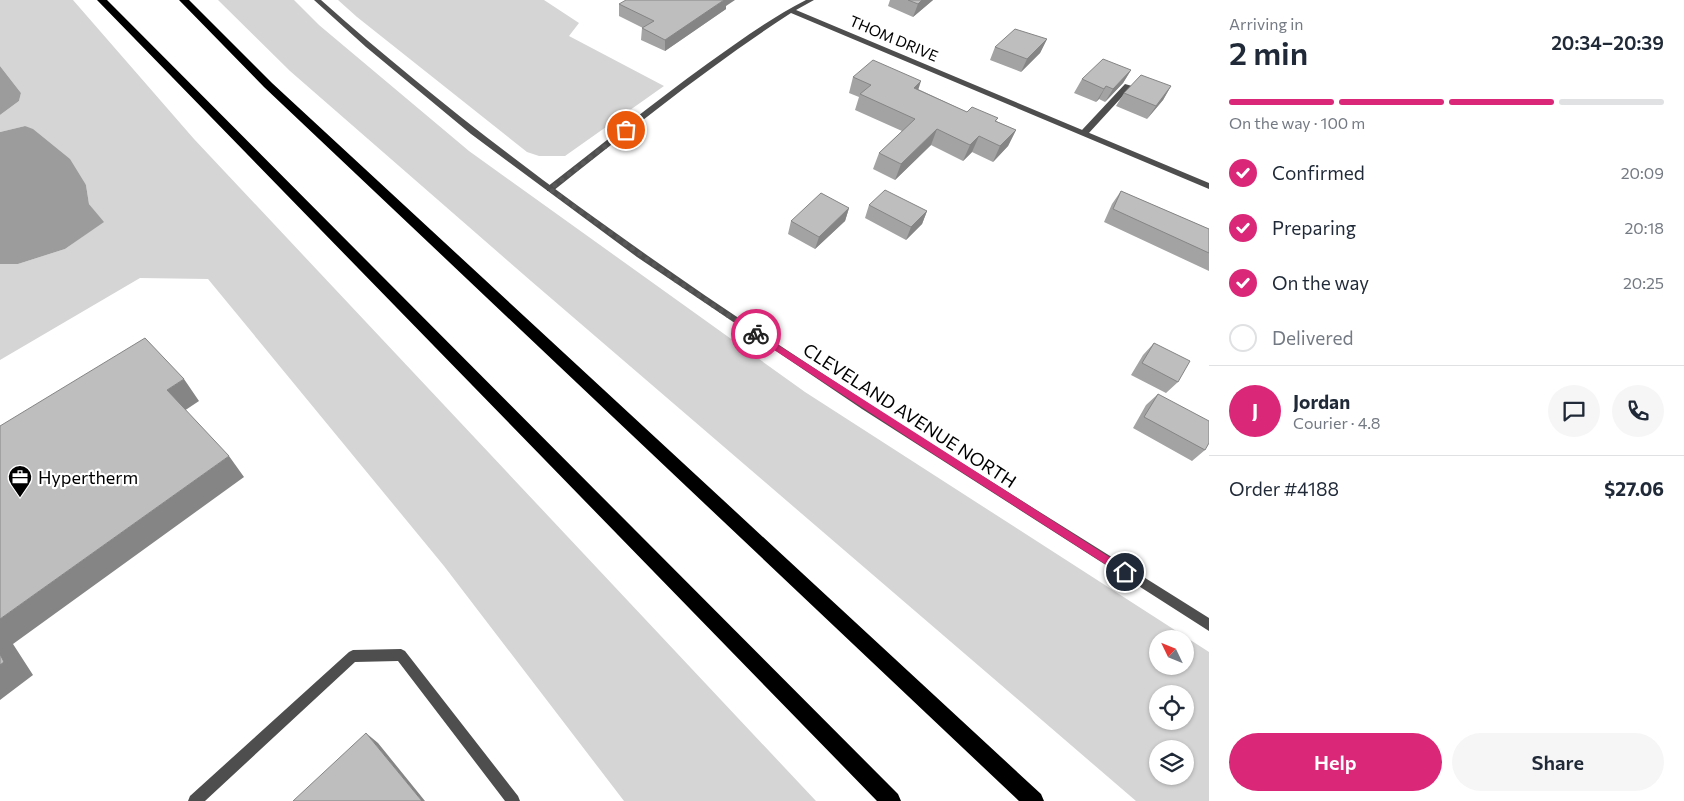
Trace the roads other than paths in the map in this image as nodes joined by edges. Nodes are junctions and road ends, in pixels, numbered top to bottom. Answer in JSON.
{"nodes":[{"id":1,"x":102,"y":0,"type":"edge"},
{"id":2,"x":184,"y":0,"type":"edge"},
{"id":3,"x":317,"y":0,"type":"edge"},
{"id":4,"x":811,"y":0,"type":"edge"},
{"id":5,"x":792,"y":10,"type":"junction"},
{"id":6,"x":1128,"y":86,"type":"edge"},
{"id":7,"x":1084,"y":132,"type":"junction"},
{"id":8,"x":1209,"y":186,"type":"edge"},
{"id":9,"x":550,"y":189,"type":"junction"},
{"id":10,"x":1209,"y":625,"type":"edge"},
{"id":11,"x":195,"y":801,"type":"edge"},
{"id":12,"x":513,"y":801,"type":"edge"},
{"id":13,"x":891,"y":801,"type":"edge"},
{"id":14,"x":1034,"y":801,"type":"edge"}],
"edges":[{"from":1,"to":13,"type":"highway"},
{"from":2,"to":14,"type":"highway"},
{"from":3,"to":9,"type":"street","name":"CLEVELAND AVENUE NORTH"},
{"from":4,"to":5,"type":"street"},
{"from":5,"to":7,"type":"street","name":"THOM DRIVE"},
{"from":5,"to":9,"type":"street"},
{"from":6,"to":7,"type":"street"},
{"from":7,"to":8,"type":"street","name":"THOM DRIVE"},
{"from":9,"to":10,"type":"street","name":"CLEVELAND AVENUE NORTH"},
{"from":11,"to":12,"type":"street"}]}
